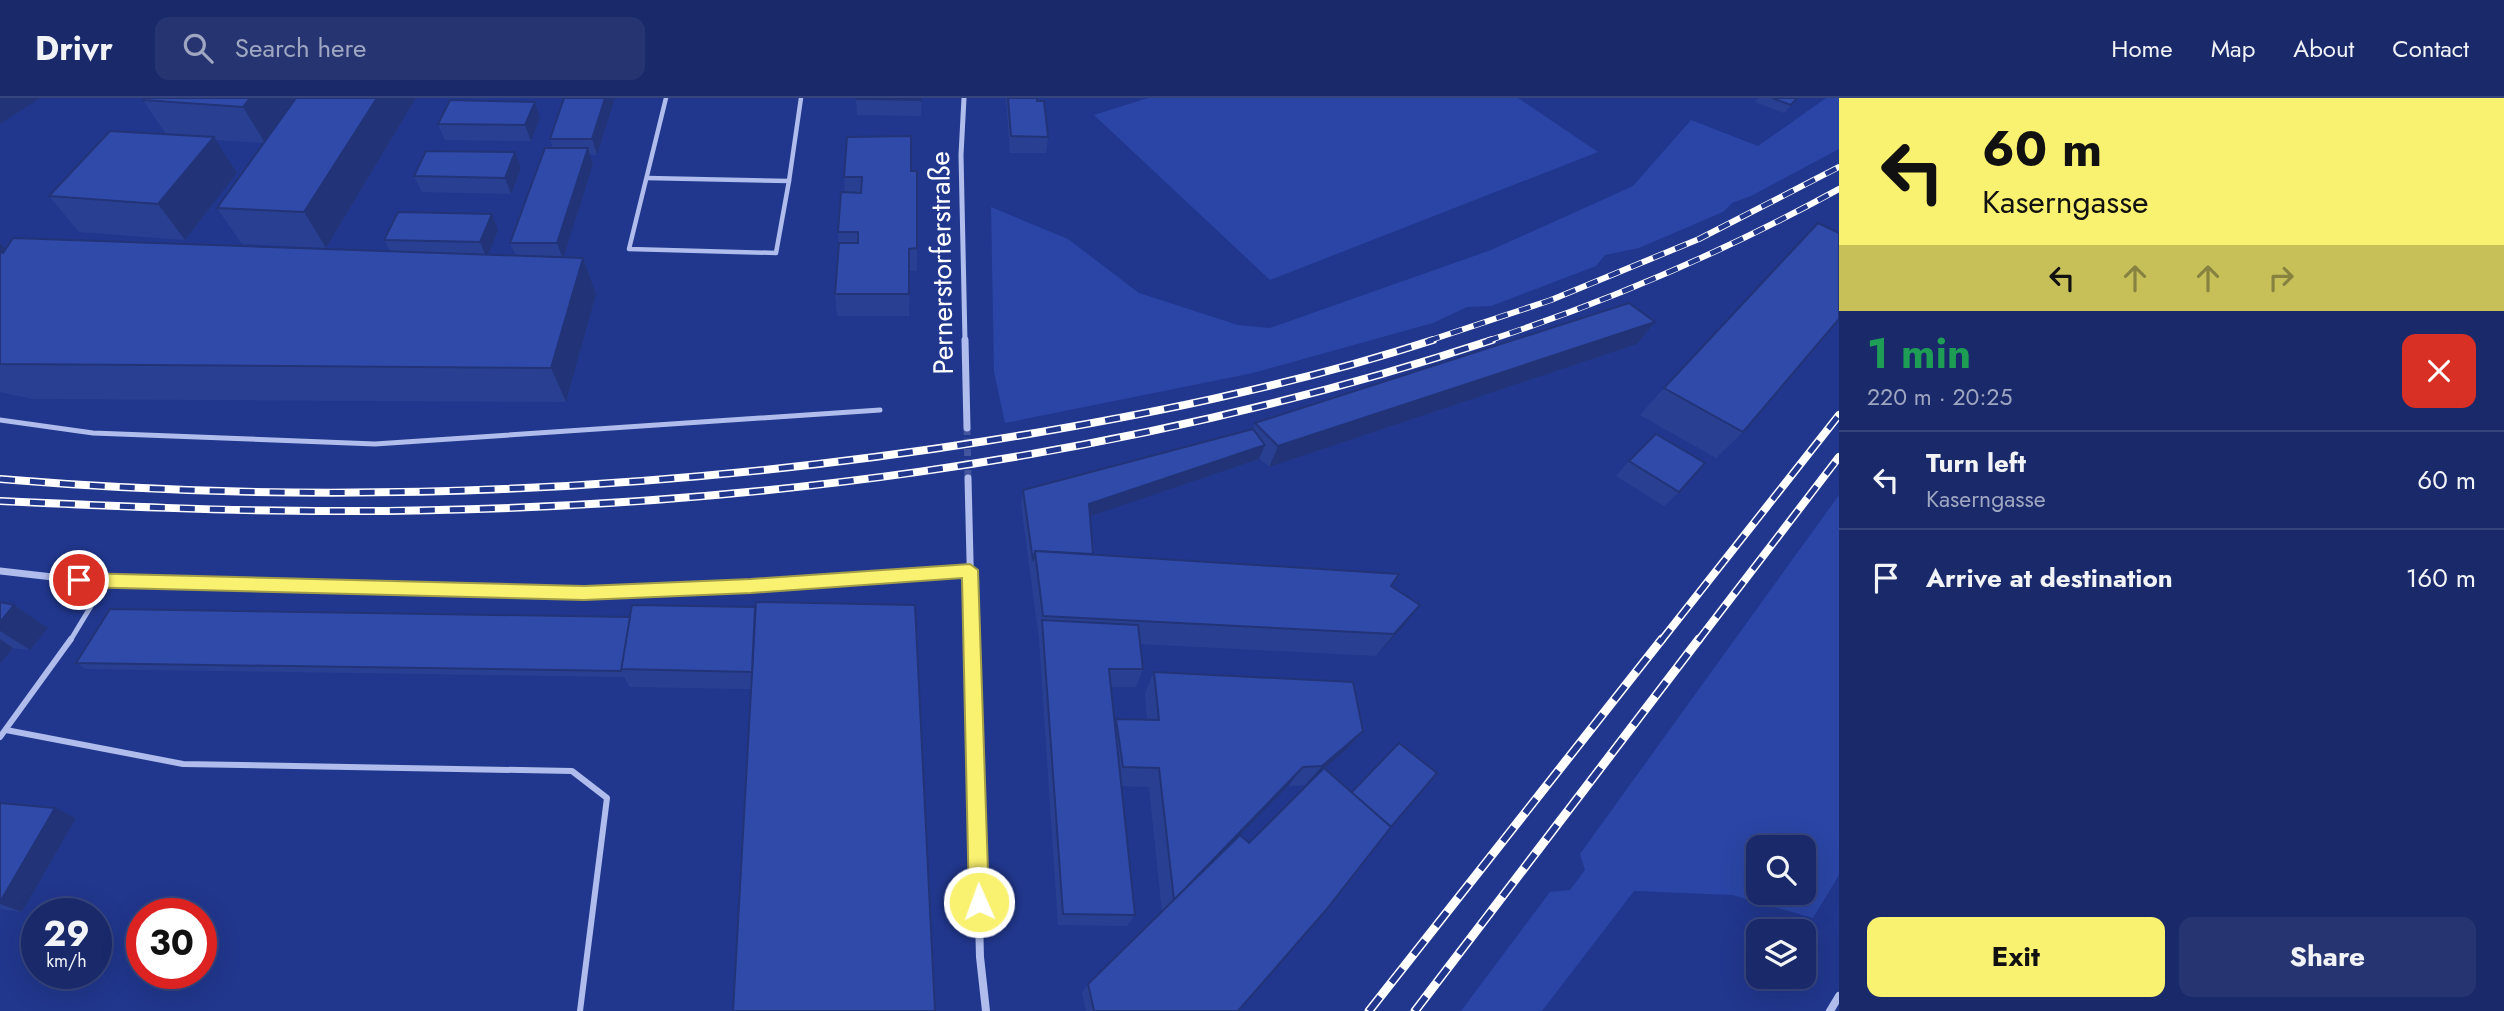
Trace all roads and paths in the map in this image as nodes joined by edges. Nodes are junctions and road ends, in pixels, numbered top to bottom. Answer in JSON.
{"nodes":[{"id":1,"x":666,"y":98,"type":"edge"},
{"id":2,"x":801,"y":98,"type":"edge"},
{"id":3,"x":964,"y":98,"type":"edge"},
{"id":4,"x":647,"y":178,"type":"junction"},
{"id":5,"x":789,"y":181,"type":"junction"},
{"id":6,"x":880,"y":410,"type":"dead end"},
{"id":7,"x":0,"y":420,"type":"edge"},
{"id":8,"x":967,"y":428,"type":"tunnel mouth"},
{"id":9,"x":968,"y":478,"type":"tunnel mouth"},
{"id":10,"x":970,"y":570,"type":"junction"},
{"id":11,"x":0,"y":571,"type":"edge"},
{"id":12,"x":105,"y":583,"type":"junction"},
{"id":13,"x":6,"y":730,"type":"junction"},
{"id":14,"x":0,"y":737,"type":"edge"},
{"id":15,"x":1839,"y":996,"type":"edge"},
{"id":16,"x":580,"y":1011,"type":"edge"},
{"id":17,"x":986,"y":1011,"type":"edge"},
{"id":18,"x":1830,"y":1011,"type":"edge"}],
"edges":[{"from":1,"to":4,"type":"lane"},
{"from":2,"to":5,"type":"lane"},
{"from":3,"to":8,"type":"street","name":"Pernerstorferstraße"},
{"from":4,"to":5,"type":"lane"},
{"from":4,"to":5,"type":"lane"},
{"from":6,"to":7,"type":"lane"},
{"from":9,"to":10,"type":"street"},
{"from":10,"to":12,"type":"street"},
{"from":10,"to":17,"type":"street"},
{"from":11,"to":12,"type":"street"},
{"from":12,"to":13,"type":"lane"},
{"from":13,"to":14,"type":"lane"},
{"from":13,"to":16,"type":"lane"},
{"from":15,"to":18,"type":"street"}]}
